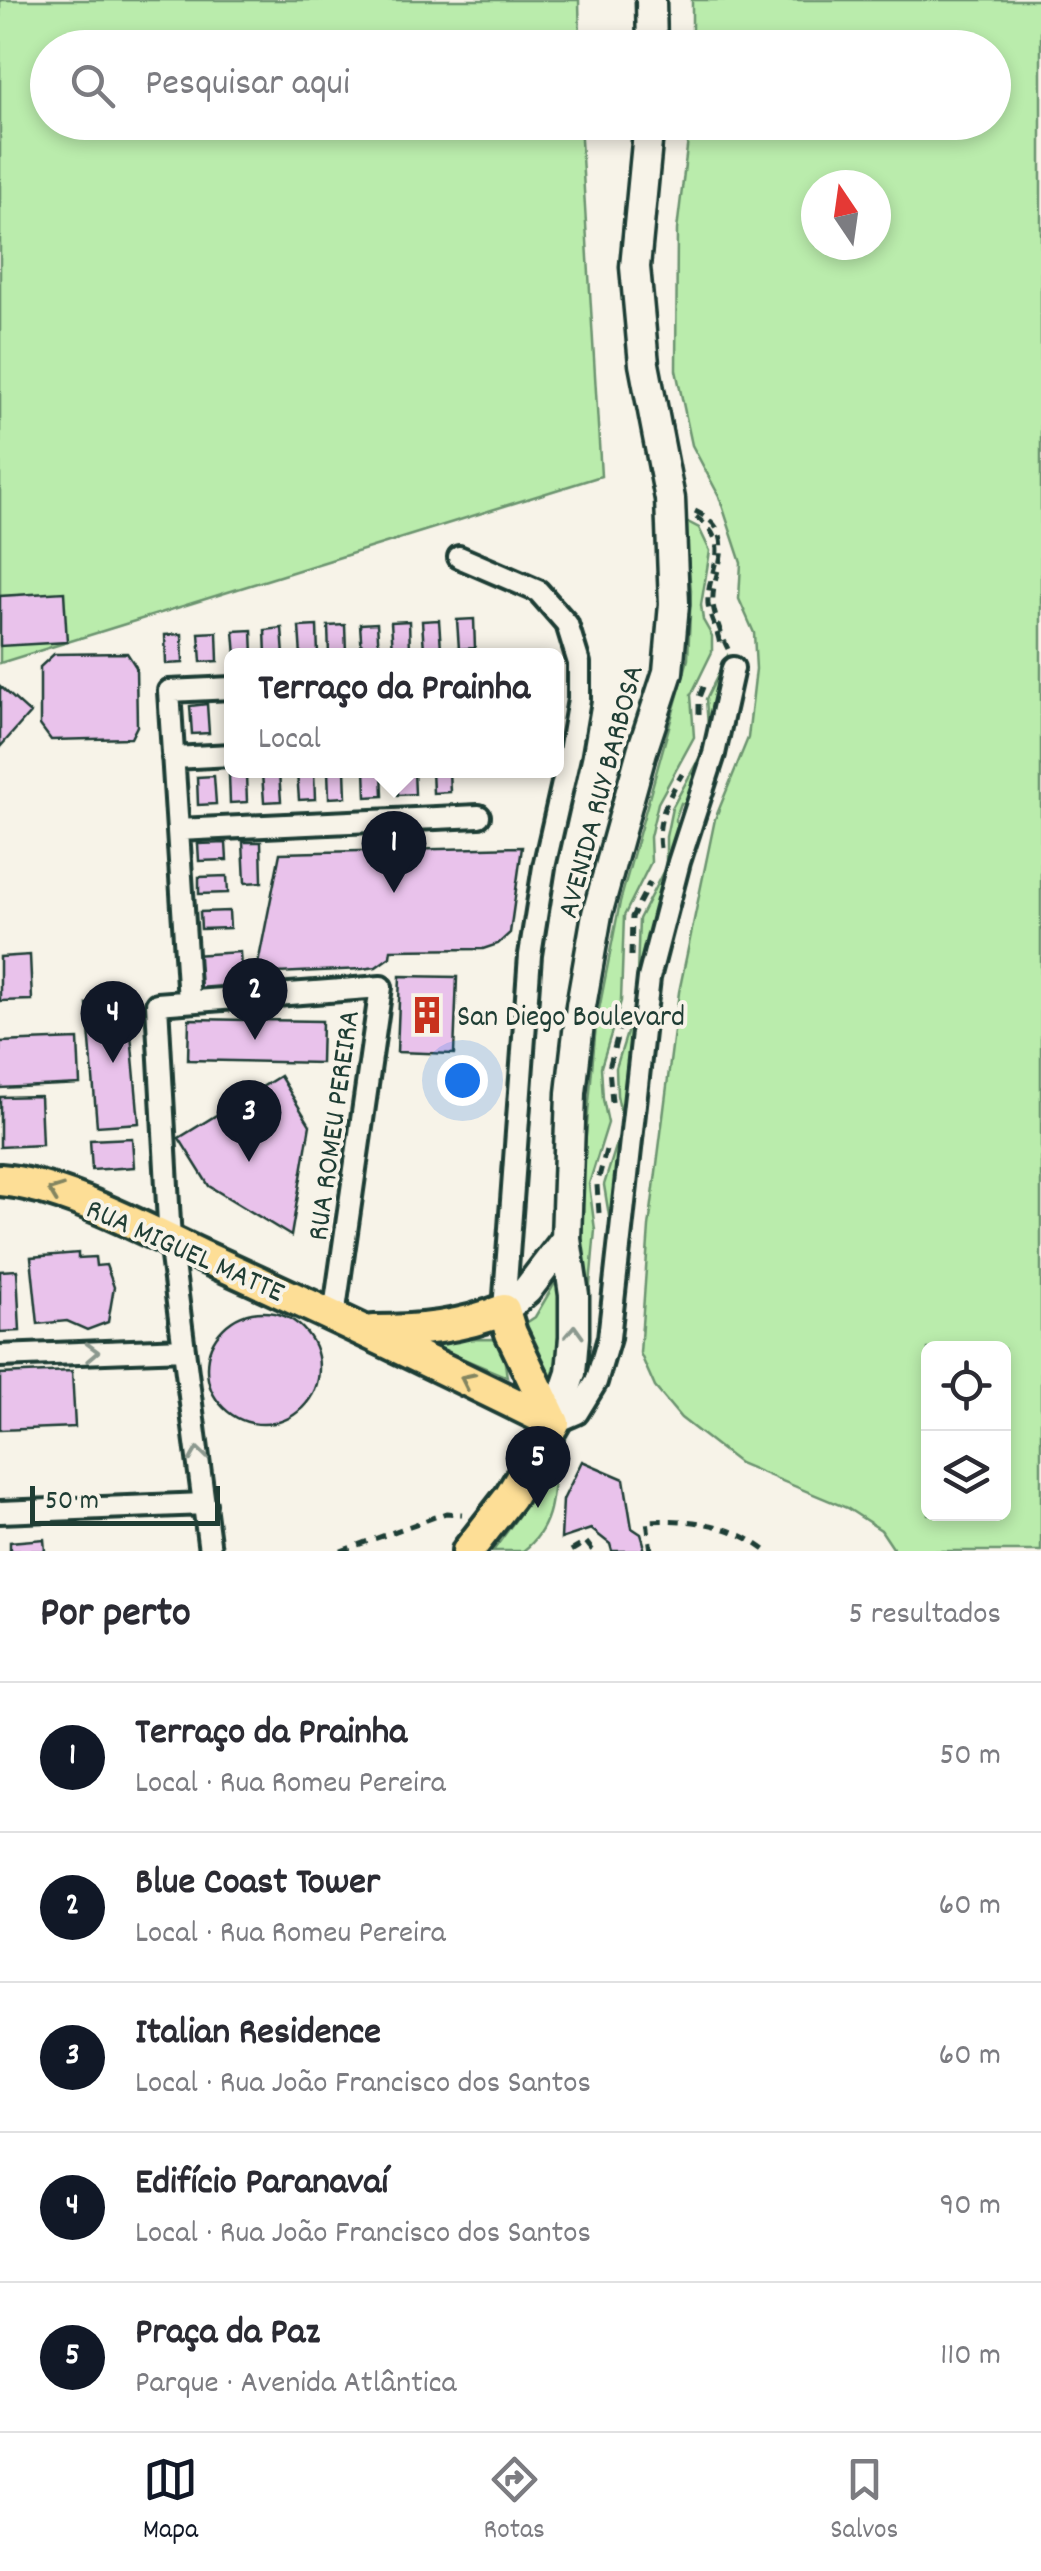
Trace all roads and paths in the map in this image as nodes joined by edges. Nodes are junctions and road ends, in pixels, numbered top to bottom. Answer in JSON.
{"nodes":[{"id":1,"x":651,"y":0,"type":"edge"},
{"id":2,"x":652,"y":30,"type":"edge"},
{"id":3,"x":648,"y":140,"type":"edge"},
{"id":4,"x":459,"y":557,"type":"dead end"},
{"id":5,"x":733,"y":668,"type":"dead end"},
{"id":6,"x":224,"y":689,"type":"edge"},
{"id":7,"x":224,"y":755,"type":"edge"},
{"id":8,"x":173,"y":758,"type":"junction"},
{"id":9,"x":479,"y":816,"type":"dead end"},
{"id":10,"x":178,"y":830,"type":"junction"},
{"id":11,"x":189,"y":1002,"type":"junction"},
{"id":12,"x":0,"y":1180,"type":"edge"},
{"id":13,"x":566,"y":1239,"type":"junction"},
{"id":14,"x":170,"y":1241,"type":"junction"},
{"id":15,"x":504,"y":1310,"type":"junction"},
{"id":16,"x":334,"y":1316,"type":"junction"},
{"id":17,"x":368,"y":1331,"type":"junction"},
{"id":18,"x":184,"y":1348,"type":"junction"},
{"id":19,"x":0,"y":1356,"type":"edge"},
{"id":20,"x":554,"y":1423,"type":"junction"},
{"id":21,"x":205,"y":1504,"type":"junction"},
{"id":22,"x":0,"y":1512,"type":"edge"},
{"id":23,"x":464,"y":1514,"type":"dead end"},
{"id":24,"x":210,"y":1551,"type":"edge"},
{"id":25,"x":341,"y":1551,"type":"edge"},
{"id":26,"x":468,"y":1551,"type":"edge"},
{"id":27,"x":571,"y":1551,"type":"edge"},
{"id":28,"x":593,"y":1551,"type":"edge"},
{"id":29,"x":652,"y":1551,"type":"edge"},
{"id":30,"x":766,"y":1551,"type":"edge"}],
"edges":[{"from":1,"to":2,"type":"main road"},
{"from":3,"to":13,"type":"main road","name":"AVENIDA RUY BARBOSA"},
{"from":4,"to":15,"type":"street"},
{"from":5,"to":20,"type":"street"},
{"from":6,"to":8,"type":"street"},
{"from":7,"to":8,"type":"street"},
{"from":8,"to":10,"type":"street"},
{"from":9,"to":10,"type":"street"},
{"from":10,"to":11,"type":"street"},
{"from":11,"to":14,"type":"street","name":"RUA ROMEU PEREIRA"},
{"from":11,"to":16,"type":"street","name":"RUA ROMEU PEREIRA"},
{"from":14,"to":12,"type":"main road","name":"RUA MIGUEL MATTE","one_way":true},
{"from":13,"to":15,"type":"main road"},
{"from":20,"to":13,"type":"main road","name":"AVENIDA RUY BARBOSA","one_way":true},
{"from":14,"to":16,"type":"main road","name":"RUA MIGUEL MATTE"},
{"from":14,"to":18,"type":"street"},
{"from":15,"to":17,"type":"main road","name":"RUA MIGUEL MATTE"},
{"from":15,"to":20,"type":"main road"},
{"from":16,"to":17,"type":"main road","name":"RUA MIGUEL MATTE"},
{"from":20,"to":17,"type":"main road","name":"RUA MIGUEL MATTE","one_way":true},
{"from":19,"to":18,"type":"street","one_way":true},
{"from":21,"to":18,"type":"street","one_way":true},
{"from":20,"to":26,"type":"main road"},
{"from":21,"to":22,"type":"street"},
{"from":21,"to":24,"type":"street"},
{"from":23,"to":25,"type":"path"},
{"from":27,"to":28,"type":"path"},
{"from":29,"to":30,"type":"path"}]}
